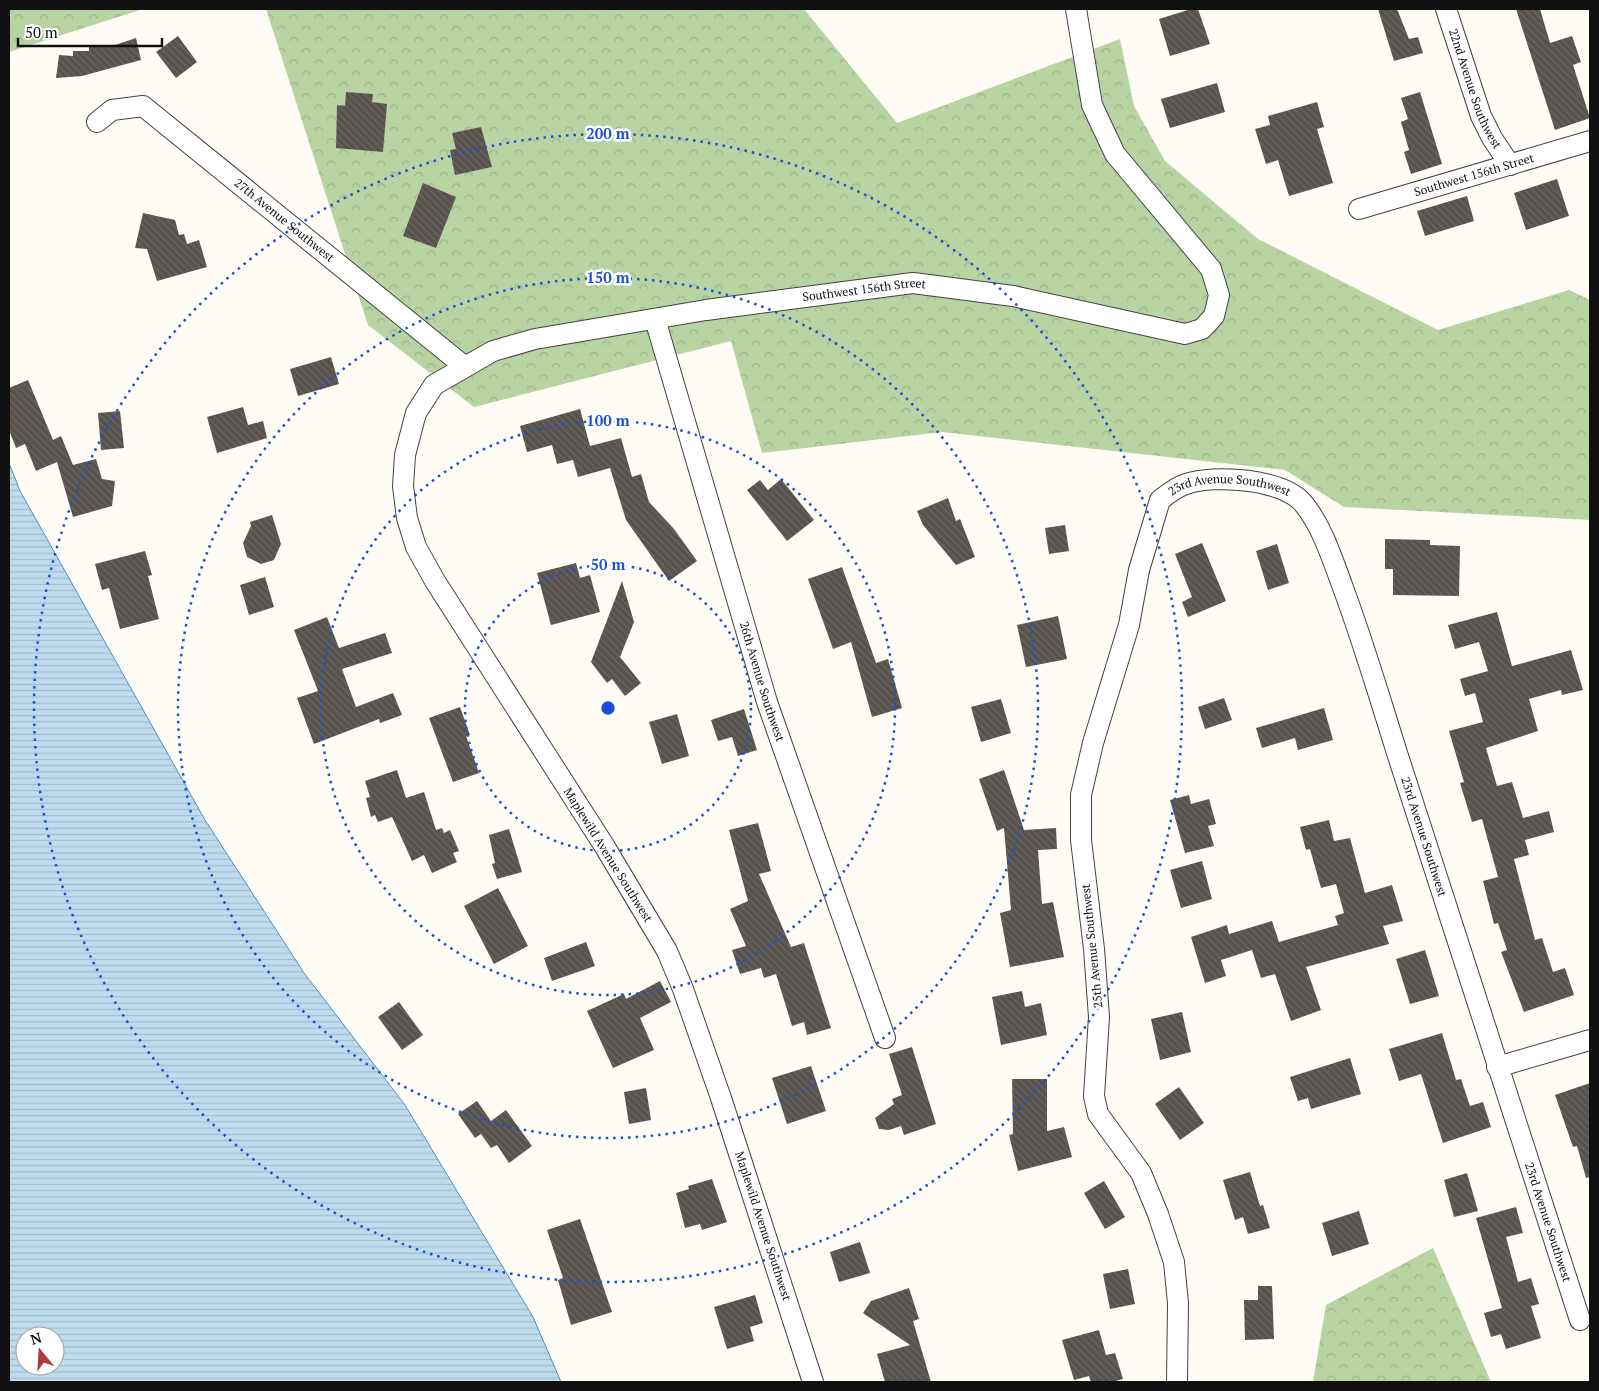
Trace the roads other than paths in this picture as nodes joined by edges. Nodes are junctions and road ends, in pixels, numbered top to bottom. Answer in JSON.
{"nodes":[{"id":1,"x":1076,"y":9,"type":"edge"},
{"id":2,"x":1446,"y":9,"type":"edge"},
{"id":3,"x":97,"y":122,"type":"dead end"},
{"id":4,"x":1590,"y":141,"type":"edge"},
{"id":5,"x":1510,"y":165,"type":"junction"},
{"id":6,"x":1359,"y":209,"type":"dead end"},
{"id":7,"x":655,"y":318,"type":"junction"},
{"id":8,"x":464,"y":366,"type":"junction"},
{"id":9,"x":1160,"y":500,"type":"joint"},
{"id":10,"x":885,"y":1038,"type":"dead end"},
{"id":11,"x":1590,"y":1040,"type":"edge"},
{"id":12,"x":1497,"y":1068,"type":"junction"},
{"id":13,"x":1580,"y":1320,"type":"dead end"},
{"id":14,"x":813,"y":1382,"type":"edge"},
{"id":15,"x":1177,"y":1382,"type":"edge"}],
"edges":[{"from":1,"to":7,"type":"street","name":"Southwest 156th Street"},
{"from":2,"to":5,"type":"street","name":"22nd Avenue Southwest"},
{"from":3,"to":8,"type":"street","name":"27th Avenue Southwest"},
{"from":4,"to":5,"type":"street","name":"Southwest 156th Street"},
{"from":5,"to":6,"type":"street","name":"Southwest 156th Street"},
{"from":7,"to":8,"type":"street","name":"Southwest 156th Street"},
{"from":7,"to":10,"type":"street","name":"26th Avenue Southwest"},
{"from":8,"to":14,"type":"street","name":"Maplewild Avenue Southwest"},
{"from":9,"to":12,"type":"street","name":"23rd Avenue Southwest"},
{"from":9,"to":15,"type":"street","name":"25th Avenue Southwest"},
{"from":11,"to":12,"type":"street"},
{"from":12,"to":13,"type":"street","name":"23rd Avenue Southwest"}]}
